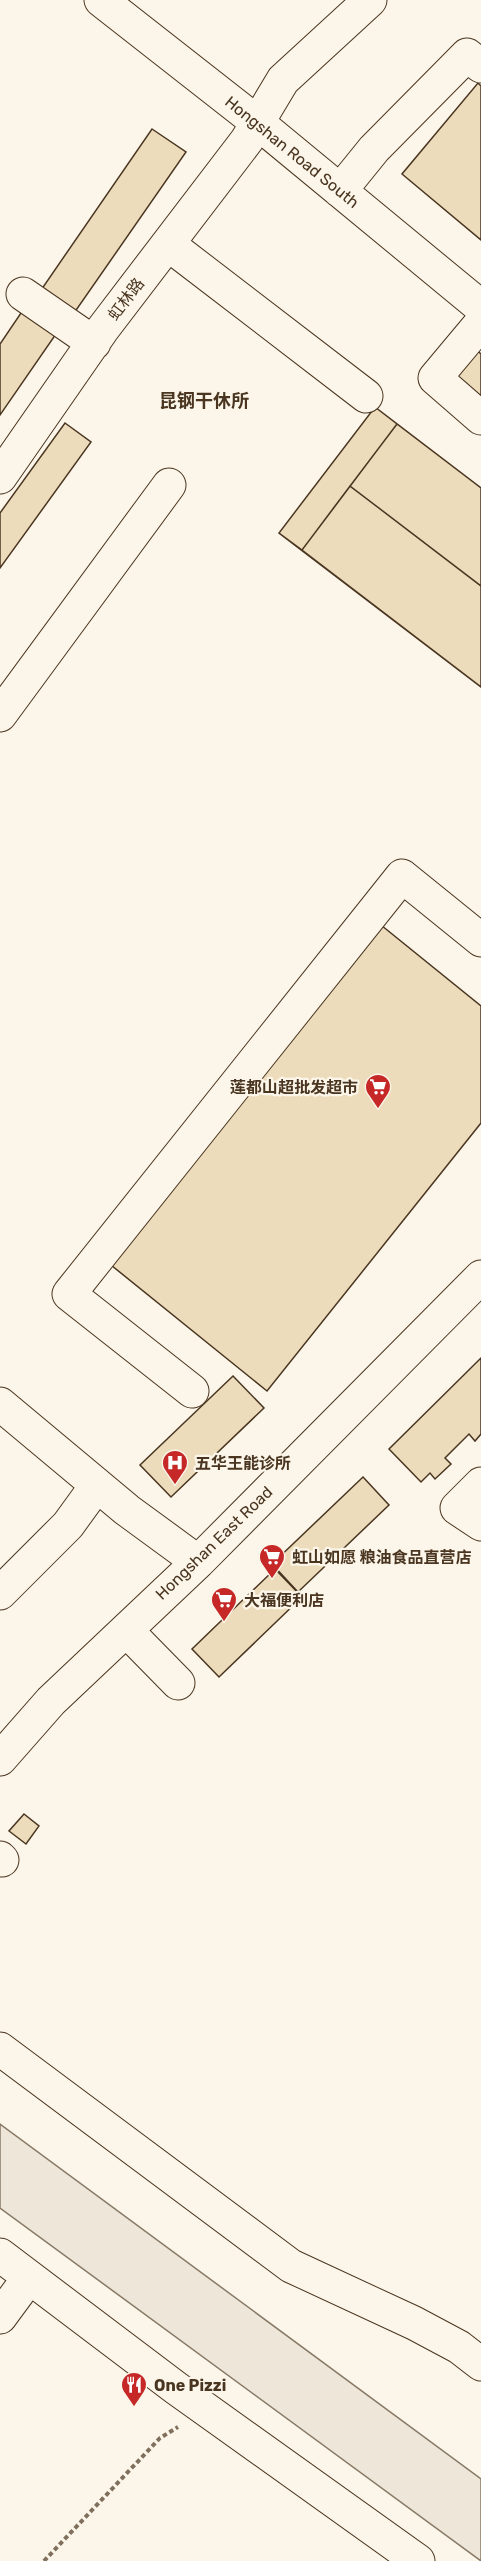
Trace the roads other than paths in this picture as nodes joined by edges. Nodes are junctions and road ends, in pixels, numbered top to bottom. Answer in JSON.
{"nodes":[{"id":1,"x":101,"y":0,"type":"edge"},
{"id":2,"x":370,"y":0,"type":"edge"},
{"id":3,"x":481,"y":66,"type":"edge"},
{"id":4,"x":258,"y":123,"type":"junction"},
{"id":5,"x":340,"y":191,"type":"junction"},
{"id":6,"x":168,"y":244,"type":"junction"},
{"id":7,"x":23,"y":294,"type":"dead end"},
{"id":8,"x":481,"y":307,"type":"edge"},
{"id":9,"x":481,"y":323,"type":"edge"},
{"id":10,"x":107,"y":340,"type":"junction"},
{"id":11,"x":366,"y":396,"type":"dead end"},
{"id":12,"x":481,"y":418,"type":"edge"},
{"id":13,"x":0,"y":477,"type":"edge"},
{"id":14,"x":169,"y":485,"type":"dead end"},
{"id":15,"x":0,"y":715,"type":"edge"},
{"id":16,"x":481,"y":940,"type":"edge"},
{"id":17,"x":475,"y":1295,"type":"edge"},
{"id":18,"x":192,"y":1391,"type":"dead end"},
{"id":19,"x":0,"y":1404,"type":"edge"},
{"id":20,"x":481,"y":1484,"type":"edge"},
{"id":21,"x":97,"y":1485,"type":"junction"},
{"id":22,"x":481,"y":1524,"type":"edge"},
{"id":23,"x":198,"y":1562,"type":"junction"},
{"id":24,"x":0,"y":1593,"type":"edge"},
{"id":25,"x":126,"y":1629,"type":"junction"},
{"id":26,"x":178,"y":1683,"type":"dead end"},
{"id":27,"x":0,"y":1759,"type":"edge"},
{"id":28,"x":0,"y":2049,"type":"edge"},
{"id":29,"x":0,"y":2255,"type":"edge"},
{"id":30,"x":28,"y":2279,"type":"junction"},
{"id":31,"x":0,"y":2317,"type":"edge"},
{"id":32,"x":481,"y":2364,"type":"edge"},
{"id":33,"x":418,"y":2561,"type":"edge"}],
"edges":[{"from":1,"to":4,"type":"street","name":"Hongshan Road South"},
{"from":2,"to":4,"type":"street","name":"虹林路"},
{"from":3,"to":5,"type":"street"},
{"from":4,"to":5,"type":"street","name":"Hongshan Road South"},
{"from":4,"to":6,"type":"street","name":"虹林路"},
{"from":5,"to":8,"type":"street","name":"Hongshan Road South"},
{"from":6,"to":10,"type":"street","name":"虹林路"},
{"from":6,"to":11,"type":"street"},
{"from":7,"to":10,"type":"street"},
{"from":9,"to":12,"type":"street"},
{"from":10,"to":13,"type":"street","name":"虹林路"},
{"from":14,"to":15,"type":"street"},
{"from":16,"to":18,"type":"street"},
{"from":17,"to":23,"type":"street","name":"Hongshan East Road"},
{"from":19,"to":21,"type":"street"},
{"from":20,"to":22,"type":"street"},
{"from":21,"to":23,"type":"street"},
{"from":21,"to":24,"type":"street"},
{"from":23,"to":25,"type":"street","name":"Hongshan East Road"},
{"from":25,"to":26,"type":"street"},
{"from":25,"to":27,"type":"street","name":"Hongshan East Road"},
{"from":28,"to":32,"type":"street"},
{"from":29,"to":30,"type":"street"},
{"from":30,"to":31,"type":"street"},
{"from":30,"to":33,"type":"street"}]}
